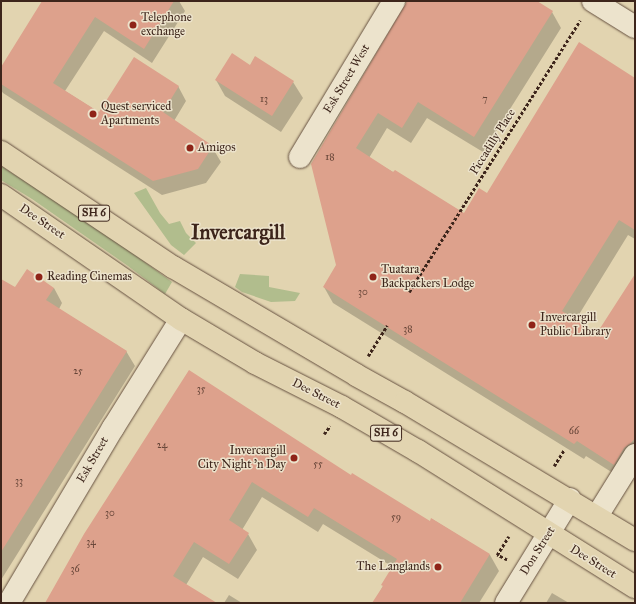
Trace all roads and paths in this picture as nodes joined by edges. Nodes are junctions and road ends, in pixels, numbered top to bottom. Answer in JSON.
{"nodes":[{"id":1,"x":394,"y":1,"type":"edge"},
{"id":2,"x":587,"y":10,"type":"edge"},
{"id":3,"x":635,"y":27,"type":"edge"},
{"id":4,"x":1,"y":152,"type":"edge"},
{"id":5,"x":300,"y":157,"type":"dead end"},
{"id":6,"x":1,"y":195,"type":"edge"},
{"id":7,"x":409,"y":292,"type":"dead end"},
{"id":8,"x":181,"y":319,"type":"junction"},
{"id":9,"x":387,"y":326,"type":"dead end"},
{"id":10,"x":356,"y":375,"type":"junction"},
{"id":11,"x":564,"y":450,"type":"dead end"},
{"id":12,"x":635,"y":455,"type":"edge"},
{"id":13,"x":551,"y":470,"type":"dead end"},
{"id":14,"x":570,"y":500,"type":"junction"},
{"id":15,"x":598,"y":516,"type":"junction"},
{"id":16,"x":549,"y":534,"type":"junction"},
{"id":17,"x":509,"y":536,"type":"dead end"},
{"id":18,"x":635,"y":540,"type":"edge"},
{"id":19,"x":497,"y":555,"type":"dead end"},
{"id":20,"x":635,"y":587,"type":"edge"},
{"id":21,"x":9,"y":603,"type":"edge"},
{"id":22,"x":506,"y":603,"type":"edge"}],
"edges":[{"from":1,"to":5,"type":"street","name":"Esk Street West"},
{"from":2,"to":3,"type":"street"},
{"from":2,"to":7,"type":"path","name":"Piccadilly Place"},
{"from":4,"to":10,"type":"main road","number":"SH 6"},
{"from":6,"to":8,"type":"main road","name":"Dee Street","number":"SH 6"},
{"from":8,"to":16,"type":"main road","name":"Dee Street","number":"SH 6"},
{"from":8,"to":21,"type":"street","name":"Esk Street"},
{"from":9,"to":10,"type":"path"},
{"from":10,"to":14,"type":"main road","number":"SH 6"},
{"from":11,"to":13,"type":"path"},
{"from":12,"to":15,"type":"street"},
{"from":14,"to":15,"type":"main road","number":"SH 6"},
{"from":14,"to":16,"type":"street","name":"Don Street"},
{"from":15,"to":18,"type":"main road","number":"SH 6"},
{"from":16,"to":20,"type":"main road","name":"Dee Street","number":"SH 6"},
{"from":16,"to":22,"type":"street","name":"Don Street"},
{"from":17,"to":19,"type":"path"}]}
